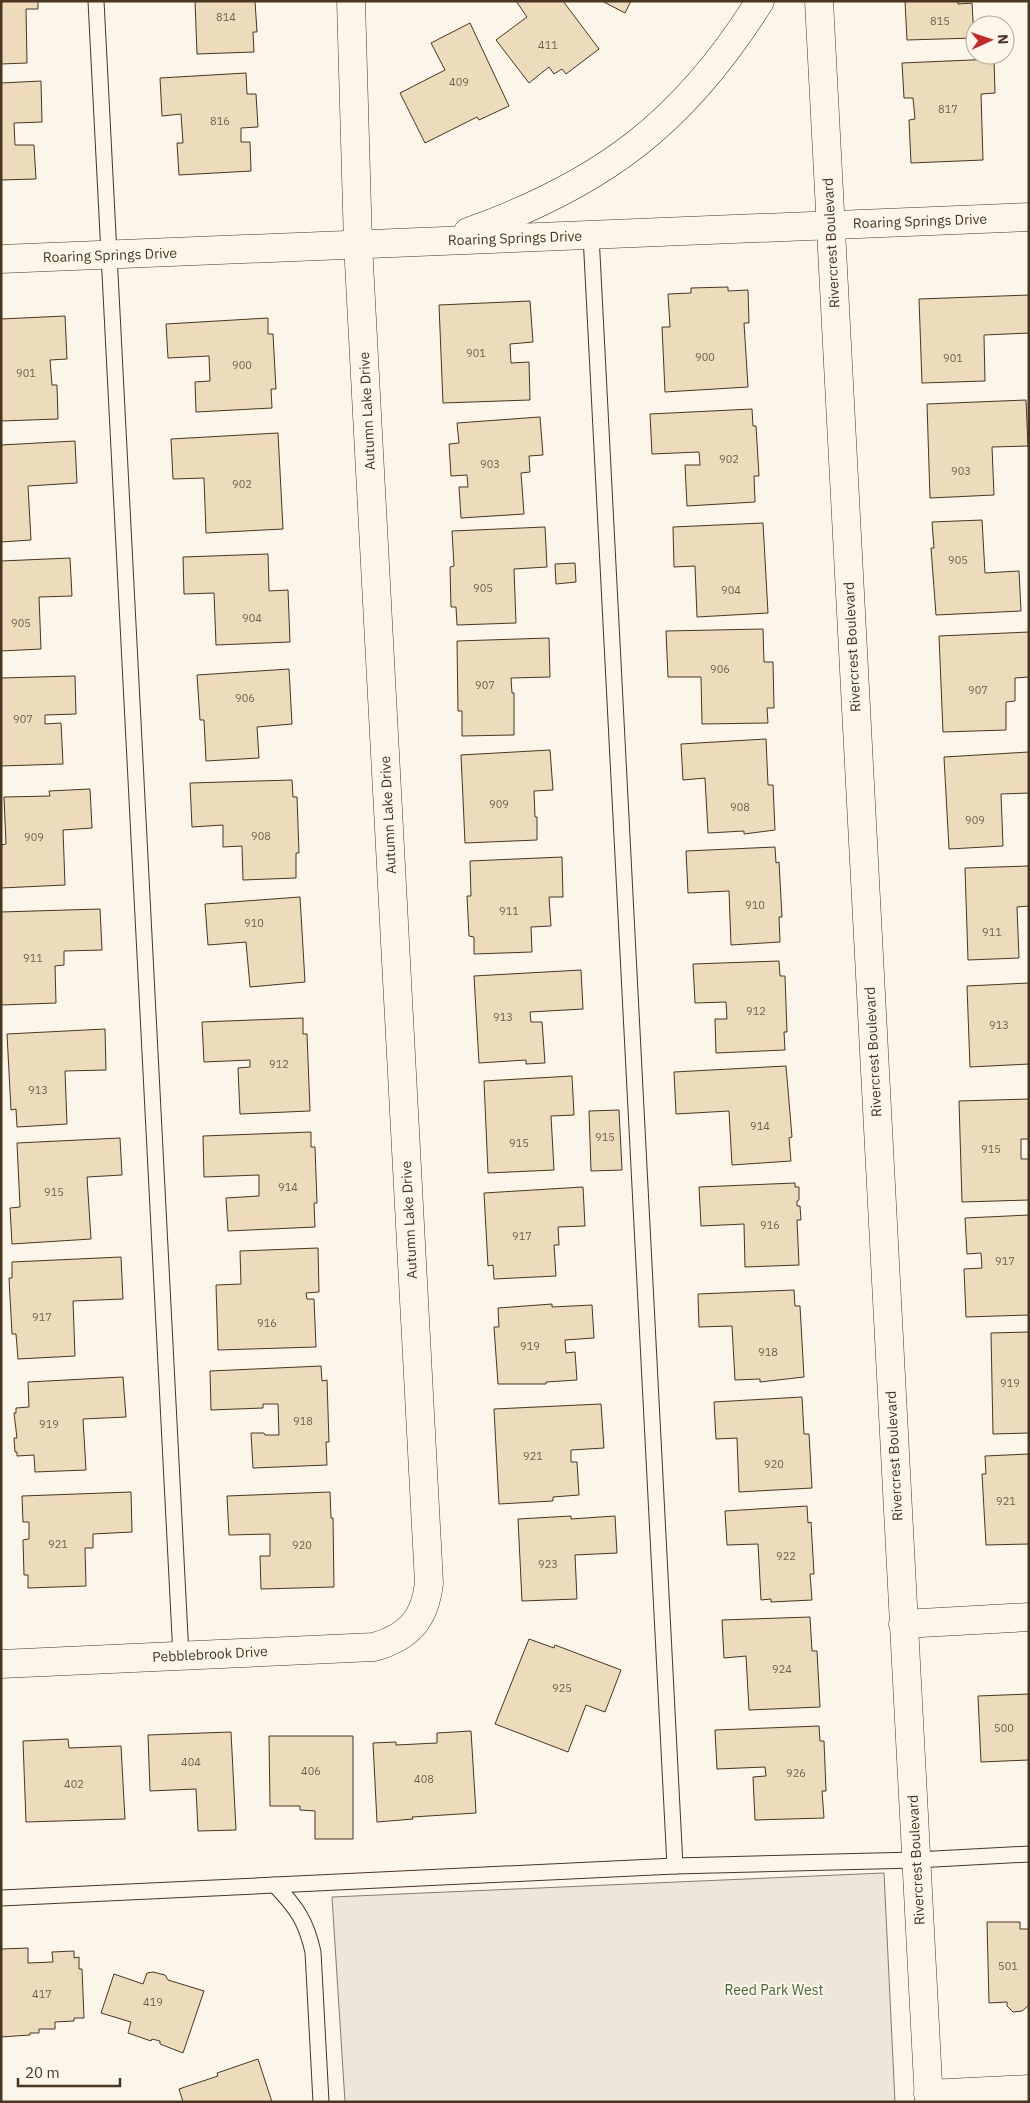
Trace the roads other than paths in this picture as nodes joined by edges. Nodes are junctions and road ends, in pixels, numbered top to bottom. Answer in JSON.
{"nodes":[{"id":1,"x":96,"y":1,"type":"edge"},
{"id":2,"x":352,"y":1,"type":"edge"},
{"id":3,"x":760,"y":1,"type":"edge"},
{"id":4,"x":819,"y":1,"type":"edge"},
{"id":5,"x":1029,"y":216,"type":"edge"},
{"id":6,"x":830,"y":225,"type":"junction"},
{"id":7,"x":591,"y":235,"type":"junction"},
{"id":8,"x":444,"y":241,"type":"junction"},
{"id":9,"x":358,"y":244,"type":"junction"},
{"id":10,"x":109,"y":255,"type":"junction"},
{"id":11,"x":1,"y":259,"type":"edge"},
{"id":12,"x":1029,"y":1617,"type":"edge"},
{"id":13,"x":903,"y":1624,"type":"junction"},
{"id":14,"x":413,"y":1626,"type":"joint"},
{"id":15,"x":181,"y":1656,"type":"junction"},
{"id":16,"x":1,"y":1664,"type":"edge"},
{"id":17,"x":1029,"y":1854,"type":"edge"},
{"id":18,"x":916,"y":1860,"type":"junction"},
{"id":19,"x":674,"y":1866,"type":"junction"},
{"id":20,"x":275,"y":1885,"type":"junction"},
{"id":21,"x":1,"y":1898,"type":"edge"},
{"id":22,"x":1029,"y":2089,"type":"edge"},
{"id":23,"x":929,"y":2098,"type":"edge"},
{"id":24,"x":321,"y":2102,"type":"edge"}],
"edges":[{"from":1,"to":10,"type":"lane"},
{"from":2,"to":9,"type":"street","name":"Autumn Lake Drive"},
{"from":3,"to":8,"type":"street"},
{"from":4,"to":6,"type":"street","name":"Rivercrest Boulevard"},
{"from":5,"to":6,"type":"street","name":"Roaring Springs Drive"},
{"from":6,"to":7,"type":"street","name":"Roaring Springs Drive"},
{"from":6,"to":13,"type":"street","name":"Rivercrest Boulevard"},
{"from":7,"to":8,"type":"street","name":"Roaring Springs Drive"},
{"from":7,"to":19,"type":"lane"},
{"from":8,"to":9,"type":"street","name":"Roaring Springs Drive"},
{"from":9,"to":10,"type":"street","name":"Roaring Springs Drive"},
{"from":9,"to":14,"type":"street","name":"Autumn Lake Drive"},
{"from":10,"to":11,"type":"street","name":"Roaring Springs Drive"},
{"from":10,"to":15,"type":"lane"},
{"from":12,"to":13,"type":"street"},
{"from":13,"to":18,"type":"street","name":"Rivercrest Boulevard"},
{"from":14,"to":15,"type":"street","name":"Pebblebrook Drive"},
{"from":15,"to":16,"type":"street","name":"Pebblebrook Drive"},
{"from":17,"to":18,"type":"lane"},
{"from":18,"to":19,"type":"lane"},
{"from":18,"to":23,"type":"street","name":"Rivercrest Boulevard"},
{"from":19,"to":20,"type":"lane"},
{"from":20,"to":21,"type":"lane"},
{"from":20,"to":24,"type":"lane"},
{"from":22,"to":23,"type":"street"}]}
